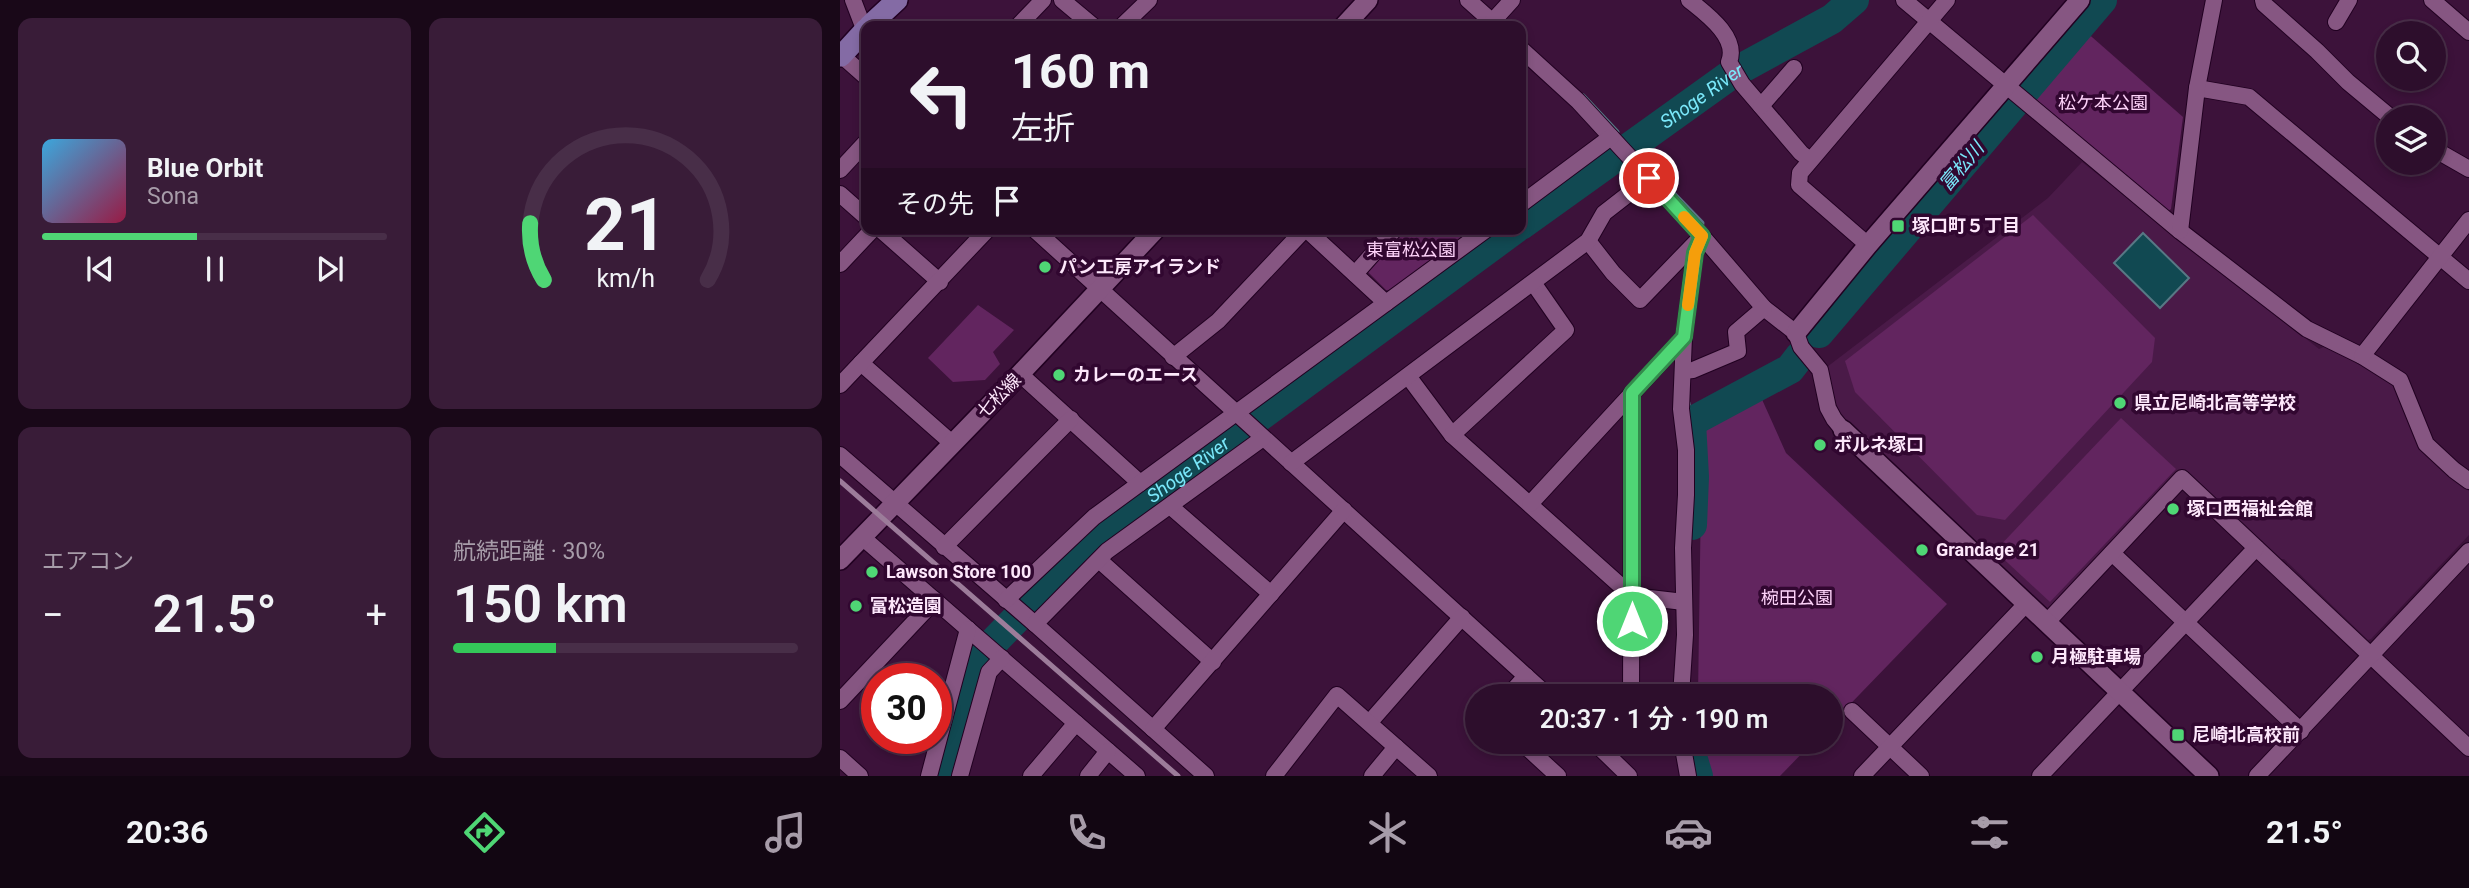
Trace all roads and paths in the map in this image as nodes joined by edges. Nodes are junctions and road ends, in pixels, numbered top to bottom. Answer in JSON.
{"nodes":[{"id":1,"x":853,"y":0,"type":"edge"},
{"id":2,"x":897,"y":0,"type":"edge"},
{"id":3,"x":1044,"y":0,"type":"edge"},
{"id":4,"x":1062,"y":0,"type":"edge"},
{"id":5,"x":1149,"y":0,"type":"edge"},
{"id":6,"x":1368,"y":0,"type":"edge"},
{"id":7,"x":1468,"y":0,"type":"edge"},
{"id":8,"x":1512,"y":0,"type":"edge"},
{"id":9,"x":1689,"y":0,"type":"edge"},
{"id":10,"x":1904,"y":0,"type":"edge"},
{"id":11,"x":1947,"y":0,"type":"edge"},
{"id":12,"x":2080,"y":0,"type":"edge"},
{"id":13,"x":2214,"y":0,"type":"edge"},
{"id":14,"x":2263,"y":0,"type":"edge"},
{"id":15,"x":2349,"y":0,"type":"edge"},
{"id":16,"x":2432,"y":0,"type":"edge"},
{"id":17,"x":863,"y":21,"type":"edge"},
{"id":18,"x":876,"y":21,"type":"edge"},
{"id":19,"x":1023,"y":21,"type":"edge"},
{"id":20,"x":1087,"y":21,"type":"edge"},
{"id":21,"x":1127,"y":21,"type":"edge"},
{"id":22,"x":1349,"y":21,"type":"edge"},
{"id":23,"x":1490,"y":21,"type":"edge"},
{"id":24,"x":1497,"y":21,"type":"edge"},
{"id":25,"x":1929,"y":21,"type":"junction"},
{"id":26,"x":2336,"y":22,"type":"dead end"},
{"id":27,"x":2469,"y":32,"type":"edge"},
{"id":28,"x":861,"y":36,"type":"edge"},
{"id":29,"x":1526,"y":54,"type":"edge"},
{"id":30,"x":841,"y":55,"type":"edge"},
{"id":31,"x":1794,"y":68,"type":"dead end"},
{"id":32,"x":861,"y":73,"type":"edge"},
{"id":33,"x":2197,"y":88,"type":"junction"},
{"id":34,"x":2015,"y":93,"type":"junction"},
{"id":35,"x":2377,"y":105,"type":"edge"},
{"id":36,"x":1761,"y":106,"type":"junction"},
{"id":37,"x":1613,"y":139,"type":"junction"},
{"id":38,"x":861,"y":147,"type":"edge"},
{"id":39,"x":2446,"y":156,"type":"edge"},
{"id":40,"x":1810,"y":160,"type":"junction"},
{"id":41,"x":2469,"y":169,"type":"edge"},
{"id":42,"x":840,"y":170,"type":"edge"},
{"id":43,"x":1649,"y":178,"type":"junction"},
{"id":44,"x":1526,"y":200,"type":"edge"},
{"id":45,"x":843,"y":203,"type":"edge"},
{"id":46,"x":861,"y":214,"type":"edge"},
{"id":47,"x":2469,"y":220,"type":"edge"},
{"id":48,"x":2180,"y":231,"type":"junction"},
{"id":49,"x":867,"y":235,"type":"edge"},
{"id":50,"x":887,"y":235,"type":"edge"},
{"id":51,"x":983,"y":235,"type":"edge"},
{"id":52,"x":1041,"y":235,"type":"edge"},
{"id":53,"x":1150,"y":235,"type":"edge"},
{"id":54,"x":1299,"y":235,"type":"edge"},
{"id":55,"x":1312,"y":235,"type":"edge"},
{"id":56,"x":1390,"y":235,"type":"edge"},
{"id":57,"x":1478,"y":235,"type":"edge"},
{"id":58,"x":1702,"y":236,"type":"junction"},
{"id":59,"x":1588,"y":242,"type":"junction"},
{"id":60,"x":1868,"y":246,"type":"junction"},
{"id":61,"x":2440,"y":255,"type":"junction"},
{"id":62,"x":840,"y":264,"type":"edge"},
{"id":63,"x":1354,"y":274,"type":"junction"},
{"id":64,"x":2469,"y":281,"type":"edge"},
{"id":65,"x":940,"y":282,"type":"junction"},
{"id":66,"x":1534,"y":284,"type":"junction"},
{"id":67,"x":1101,"y":289,"type":"junction"},
{"id":68,"x":1386,"y":303,"type":"junction"},
{"id":69,"x":1764,"y":308,"type":"junction"},
{"id":70,"x":1796,"y":333,"type":"junction"},
{"id":71,"x":1684,"y":337,"type":"junction"},
{"id":72,"x":2362,"y":356,"type":"junction"},
{"id":73,"x":1173,"y":357,"type":"junction"},
{"id":74,"x":861,"y":363,"type":"junction"},
{"id":75,"x":1683,"y":371,"type":"junction"},
{"id":76,"x":1020,"y":374,"type":"junction"},
{"id":77,"x":1408,"y":376,"type":"junction"},
{"id":78,"x":840,"y":385,"type":"edge"},
{"id":79,"x":1632,"y":393,"type":"junction"},
{"id":80,"x":1239,"y":416,"type":"junction"},
{"id":81,"x":1071,"y":419,"type":"junction"},
{"id":82,"x":1843,"y":430,"type":"joint"},
{"id":83,"x":1452,"y":435,"type":"junction"},
{"id":84,"x":1261,"y":436,"type":"junction"},
{"id":85,"x":953,"y":444,"type":"junction"},
{"id":86,"x":840,"y":455,"type":"edge"},
{"id":87,"x":1291,"y":463,"type":"junction"},
{"id":88,"x":2469,"y":481,"type":"edge"},
{"id":89,"x":1140,"y":483,"type":"junction"},
{"id":90,"x":1530,"y":504,"type":"junction"},
{"id":91,"x":895,"y":505,"type":"junction"},
{"id":92,"x":1170,"y":506,"type":"junction"},
{"id":93,"x":1343,"y":510,"type":"junction"},
{"id":94,"x":862,"y":537,"type":"junction"},
{"id":95,"x":944,"y":547,"type":"junction"},
{"id":96,"x":2256,"y":548,"type":"junction"},
{"id":97,"x":2469,"y":551,"type":"edge"},
{"id":98,"x":2112,"y":553,"type":"junction"},
{"id":99,"x":840,"y":560,"type":"edge"},
{"id":100,"x":1099,"y":560,"type":"junction"},
{"id":101,"x":1271,"y":594,"type":"junction"},
{"id":102,"x":1632,"y":596,"type":"junction"},
{"id":103,"x":935,"y":600,"type":"junction"},
{"id":104,"x":1009,"y":602,"type":"junction"},
{"id":105,"x":1684,"y":602,"type":"junction"},
{"id":106,"x":2027,"y":603,"type":"junction"},
{"id":107,"x":1462,"y":617,"type":"junction"},
{"id":108,"x":1033,"y":622,"type":"junction"},
{"id":109,"x":2048,"y":622,"type":"junction"},
{"id":110,"x":2186,"y":624,"type":"junction"},
{"id":111,"x":973,"y":633,"type":"junction"},
{"id":112,"x":1000,"y":656,"type":"junction"},
{"id":113,"x":2370,"y":656,"type":"junction"},
{"id":114,"x":1213,"y":662,"type":"junction"},
{"id":115,"x":1526,"y":676,"type":"junction"},
{"id":116,"x":1519,"y":684,"type":"edge"},
{"id":117,"x":1535,"y":684,"type":"edge"},
{"id":118,"x":1631,"y":684,"type":"edge"},
{"id":119,"x":1682,"y":684,"type":"edge"},
{"id":120,"x":2120,"y":692,"type":"junction"},
{"id":121,"x":840,"y":701,"type":"edge"},
{"id":122,"x":1852,"y":712,"type":"dead end"},
{"id":123,"x":1370,"y":722,"type":"junction"},
{"id":124,"x":1076,"y":723,"type":"junction"},
{"id":125,"x":1153,"y":729,"type":"junction"},
{"id":126,"x":2301,"y":731,"type":"junction"},
{"id":127,"x":1396,"y":747,"type":"junction"},
{"id":128,"x":1890,"y":747,"type":"junction"},
{"id":129,"x":2469,"y":748,"type":"edge"},
{"id":130,"x":1108,"y":751,"type":"junction"},
{"id":131,"x":1534,"y":754,"type":"edge"},
{"id":132,"x":1609,"y":754,"type":"edge"},
{"id":133,"x":1684,"y":754,"type":"edge"},
{"id":134,"x":840,"y":758,"type":"edge"},
{"id":135,"x":860,"y":776,"type":"edge"},
{"id":136,"x":929,"y":776,"type":"edge"},
{"id":137,"x":960,"y":776,"type":"edge"},
{"id":138,"x":1031,"y":776,"type":"edge"},
{"id":139,"x":1088,"y":776,"type":"edge"},
{"id":140,"x":1137,"y":776,"type":"edge"},
{"id":141,"x":1206,"y":776,"type":"edge"},
{"id":142,"x":1274,"y":776,"type":"edge"},
{"id":143,"x":1372,"y":776,"type":"edge"},
{"id":144,"x":1429,"y":776,"type":"edge"},
{"id":145,"x":1558,"y":776,"type":"edge"},
{"id":146,"x":1629,"y":776,"type":"edge"},
{"id":147,"x":1688,"y":776,"type":"edge"},
{"id":148,"x":1862,"y":776,"type":"edge"},
{"id":149,"x":1921,"y":776,"type":"edge"},
{"id":150,"x":2040,"y":776,"type":"edge"},
{"id":151,"x":2209,"y":776,"type":"edge"},
{"id":152,"x":2257,"y":776,"type":"edge"}],
"edges":[{"from":1,"to":17,"type":"street"},
{"from":2,"to":18,"type":"main road"},
{"from":3,"to":19,"type":"street"},
{"from":4,"to":20,"type":"street"},
{"from":5,"to":21,"type":"street"},
{"from":6,"to":22,"type":"street"},
{"from":7,"to":23,"type":"street"},
{"from":8,"to":24,"type":"street"},
{"from":9,"to":36,"type":"street"},
{"from":10,"to":25,"type":"street"},
{"from":11,"to":25,"type":"street"},
{"from":12,"to":34,"type":"street"},
{"from":13,"to":33,"type":"street"},
{"from":14,"to":35,"type":"street"},
{"from":15,"to":26,"type":"street"},
{"from":16,"to":27,"type":"street"},
{"from":25,"to":34,"type":"street"},
{"from":25,"to":40,"type":"street"},
{"from":28,"to":30,"type":"main road"},
{"from":29,"to":37,"type":"street"},
{"from":30,"to":32,"type":"street"},
{"from":31,"to":36,"type":"street"},
{"from":33,"to":48,"type":"street"},
{"from":33,"to":61,"type":"street"},
{"from":34,"to":48,"type":"street"},
{"from":34,"to":60,"type":"street"},
{"from":36,"to":40,"type":"street"},
{"from":37,"to":43,"type":"street"},
{"from":37,"to":44,"type":"street"},
{"from":38,"to":42,"type":"street"},
{"from":39,"to":41,"type":"street"},
{"from":40,"to":60,"type":"street"},
{"from":43,"to":58,"type":"street"},
{"from":43,"to":59,"type":"street"},
{"from":45,"to":46,"type":"street"},
{"from":47,"to":61,"type":"street"},
{"from":48,"to":72,"type":"street"},
{"from":49,"to":62,"type":"street"},
{"from":50,"to":65,"type":"street"},
{"from":51,"to":65,"type":"street"},
{"from":52,"to":67,"type":"street"},
{"from":53,"to":67,"type":"street","name":"七松線"},
{"from":54,"to":73,"type":"street"},
{"from":55,"to":63,"type":"street"},
{"from":56,"to":63,"type":"street"},
{"from":57,"to":68,"type":"street"},
{"from":58,"to":59,"type":"street"},
{"from":58,"to":69,"type":"street"},
{"from":58,"to":71,"type":"street"},
{"from":59,"to":66,"type":"street"},
{"from":60,"to":70,"type":"street"},
{"from":61,"to":64,"type":"street"},
{"from":61,"to":72,"type":"street"},
{"from":63,"to":68,"type":"street"},
{"from":65,"to":74,"type":"street"},
{"from":66,"to":77,"type":"street"},
{"from":66,"to":83,"type":"street"},
{"from":67,"to":73,"type":"street"},
{"from":67,"to":76,"type":"street","name":"七松線"},
{"from":68,"to":80,"type":"street"},
{"from":69,"to":70,"type":"street"},
{"from":69,"to":75,"type":"street"},
{"from":70,"to":82,"type":"street"},
{"from":71,"to":75,"type":"street"},
{"from":71,"to":79,"type":"street"},
{"from":72,"to":88,"type":"street"},
{"from":73,"to":80,"type":"street"},
{"from":74,"to":78,"type":"street"},
{"from":74,"to":85,"type":"street"},
{"from":75,"to":105,"type":"street"},
{"from":76,"to":81,"type":"street"},
{"from":76,"to":85,"type":"street","name":"七松線"},
{"from":77,"to":83,"type":"street"},
{"from":77,"to":87,"type":"street"},
{"from":79,"to":90,"type":"street"},
{"from":79,"to":102,"type":"street"},
{"from":80,"to":84,"type":"street"},
{"from":80,"to":89,"type":"street"},
{"from":81,"to":89,"type":"street"},
{"from":81,"to":95,"type":"street"},
{"from":82,"to":106,"type":"street"},
{"from":83,"to":90,"type":"street"},
{"from":84,"to":87,"type":"street"},
{"from":84,"to":92,"type":"street"},
{"from":85,"to":91,"type":"street","name":"七松線"},
{"from":86,"to":91,"type":"street"},
{"from":87,"to":93,"type":"street"},
{"from":89,"to":104,"type":"street"},
{"from":90,"to":102,"type":"street"},
{"from":91,"to":94,"type":"street","name":"七松線"},
{"from":91,"to":95,"type":"street"},
{"from":92,"to":100,"type":"street"},
{"from":92,"to":101,"type":"street"},
{"from":93,"to":101,"type":"street"},
{"from":93,"to":107,"type":"street"},
{"from":94,"to":99,"type":"street","name":"七松線"},
{"from":94,"to":103,"type":"street"},
{"from":95,"to":104,"type":"street"},
{"from":96,"to":98,"type":"street"},
{"from":96,"to":110,"type":"street"},
{"from":96,"to":113,"type":"street"},
{"from":97,"to":113,"type":"street"},
{"from":98,"to":109,"type":"street"},
{"from":98,"to":110,"type":"street"},
{"from":100,"to":108,"type":"street"},
{"from":100,"to":114,"type":"street"},
{"from":101,"to":114,"type":"street"},
{"from":102,"to":105,"type":"street"},
{"from":102,"to":118,"type":"street"},
{"from":103,"to":111,"type":"street"},
{"from":103,"to":121,"type":"street"},
{"from":104,"to":108,"type":"street"},
{"from":105,"to":119,"type":"street"},
{"from":106,"to":109,"type":"street"},
{"from":106,"to":128,"type":"street"},
{"from":107,"to":115,"type":"street"},
{"from":107,"to":123,"type":"street"},
{"from":108,"to":125,"type":"street"},
{"from":109,"to":120,"type":"street"},
{"from":110,"to":120,"type":"street"},
{"from":110,"to":126,"type":"street"},
{"from":111,"to":112,"type":"street"},
{"from":111,"to":136,"type":"street"},
{"from":112,"to":124,"type":"street"},
{"from":112,"to":137,"type":"street"},
{"from":113,"to":126,"type":"street"},
{"from":113,"to":129,"type":"street"},
{"from":114,"to":125,"type":"street"},
{"from":115,"to":116,"type":"street"},
{"from":115,"to":117,"type":"street"},
{"from":120,"to":150,"type":"street"},
{"from":120,"to":151,"type":"street"},
{"from":122,"to":128,"type":"street"},
{"from":123,"to":127,"type":"street"},
{"from":123,"to":142,"type":"street"},
{"from":124,"to":130,"type":"street"},
{"from":124,"to":138,"type":"street"},
{"from":125,"to":141,"type":"street"},
{"from":126,"to":152,"type":"street"},
{"from":127,"to":143,"type":"street"},
{"from":127,"to":144,"type":"street"},
{"from":128,"to":148,"type":"street"},
{"from":128,"to":149,"type":"street"},
{"from":130,"to":139,"type":"street"},
{"from":130,"to":140,"type":"street"},
{"from":131,"to":145,"type":"street"},
{"from":132,"to":146,"type":"street"},
{"from":133,"to":147,"type":"street"},
{"from":134,"to":135,"type":"street"}]}
